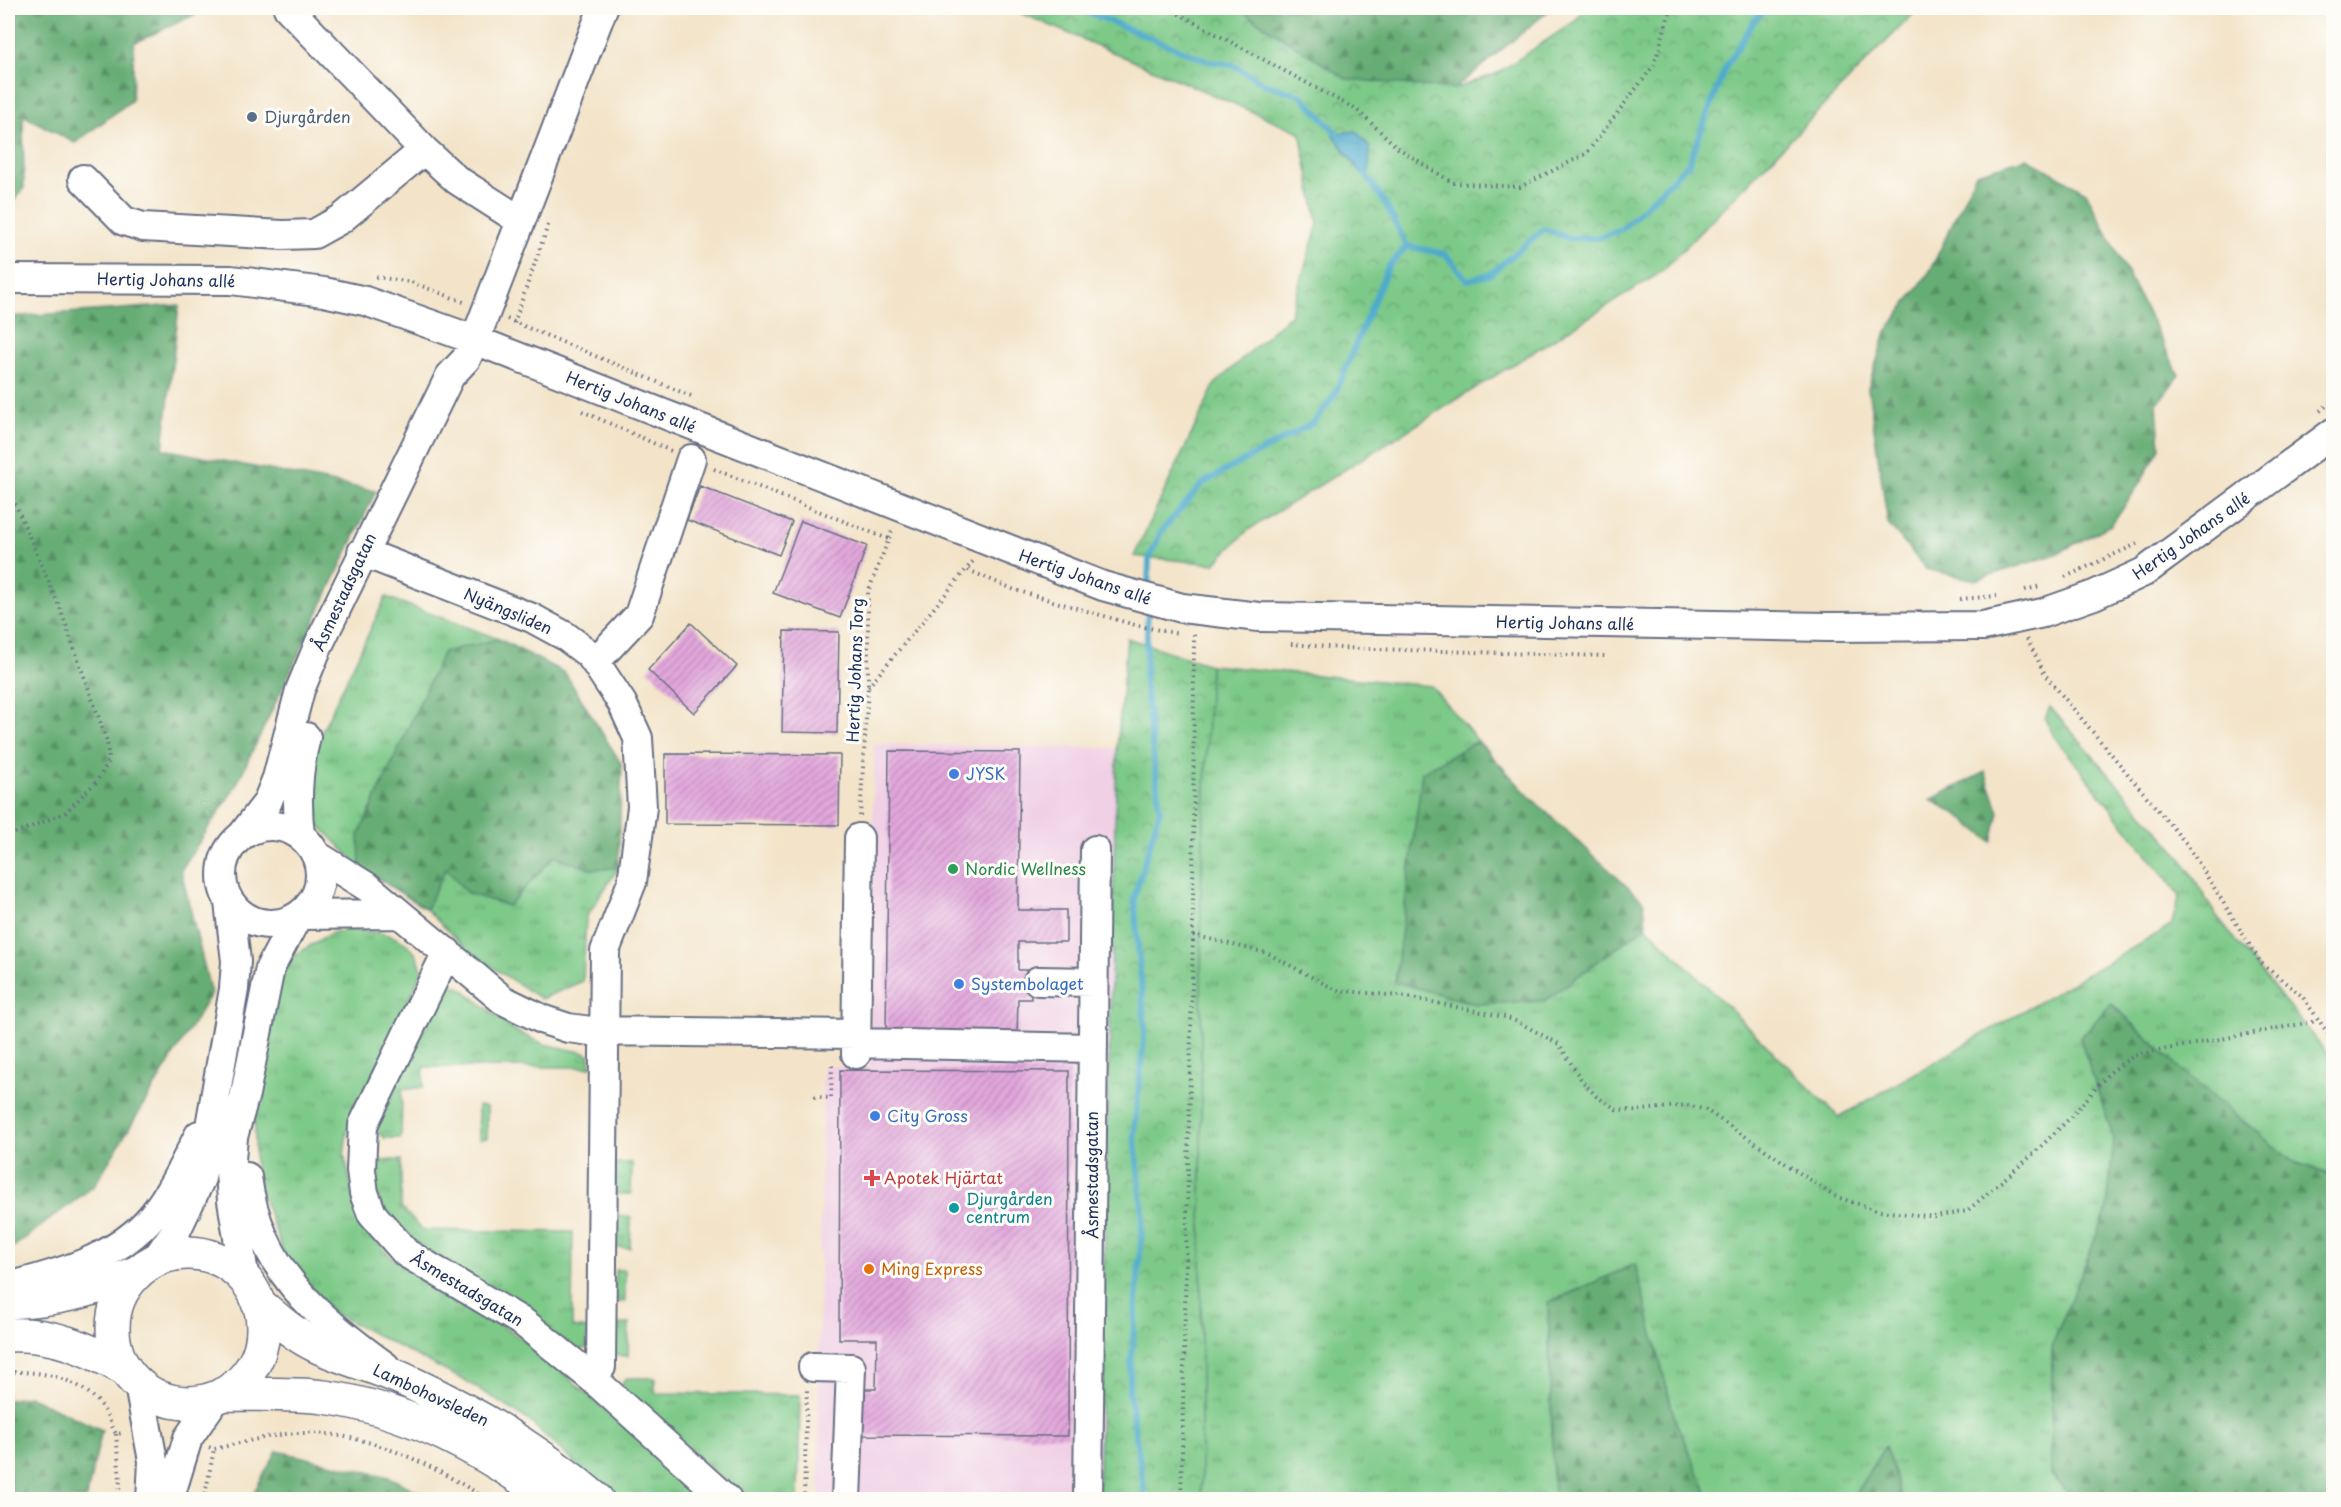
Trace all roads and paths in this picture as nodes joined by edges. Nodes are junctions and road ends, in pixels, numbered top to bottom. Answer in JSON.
{"nodes":[{"id":1,"x":288,"y":8,"type":"edge"},
{"id":2,"x":603,"y":8,"type":"edge"},
{"id":3,"x":1168,"y":8,"type":"edge"},
{"id":4,"x":1671,"y":8,"type":"edge"},
{"id":5,"x":424,"y":150,"type":"junction"},
{"id":6,"x":83,"y":179,"type":"dead end"},
{"id":7,"x":521,"y":221,"type":"junction"},
{"id":8,"x":8,"y":279,"type":"edge"},
{"id":9,"x":471,"y":349,"type":"junction"},
{"id":10,"x":2334,"y":400,"type":"edge"},
{"id":11,"x":2324,"y":423,"type":"edge"},
{"id":12,"x":691,"y":459,"type":"dead end"},
{"id":13,"x":8,"y":487,"type":"edge"},
{"id":14,"x":901,"y":508,"type":"junction"},
{"id":15,"x":2146,"y":540,"type":"dead end"},
{"id":16,"x":370,"y":556,"type":"junction"},
{"id":17,"x":976,"y":556,"type":"dead end"},
{"id":18,"x":968,"y":570,"type":"junction"},
{"id":19,"x":2057,"y":580,"type":"dead end"},
{"id":20,"x":2047,"y":584,"type":"dead end"},
{"id":21,"x":1954,"y":600,"type":"dead end"},
{"id":22,"x":2013,"y":606,"type":"junction"},
{"id":23,"x":1193,"y":636,"type":"junction"},
{"id":24,"x":1204,"y":637,"type":"dead end"},
{"id":25,"x":1280,"y":643,"type":"dead end"},
{"id":26,"x":1605,"y":656,"type":"dead end"},
{"id":27,"x":595,"y":662,"type":"junction"},
{"id":28,"x":868,"y":688,"type":"junction"},
{"id":29,"x":243,"y":834,"type":"junction"},
{"id":30,"x":8,"y":836,"type":"edge"},
{"id":31,"x":859,"y":838,"type":"joint"},
{"id":32,"x":308,"y":845,"type":"junction"},
{"id":33,"x":1095,"y":850,"type":"dead end"},
{"id":34,"x":229,"y":902,"type":"junction"},
{"id":35,"x":400,"y":914,"type":"junction"},
{"id":36,"x":299,"y":916,"type":"junction"},
{"id":37,"x":1193,"y":935,"type":"junction"},
{"id":38,"x":447,"y":952,"type":"junction"},
{"id":39,"x":1038,"y":981,"type":"dead end"},
{"id":40,"x":1093,"y":982,"type":"junction"},
{"id":41,"x":2317,"y":1021,"type":"junction"},
{"id":42,"x":605,"y":1031,"type":"junction"},
{"id":43,"x":2334,"y":1042,"type":"edge"},
{"id":44,"x":856,"y":1046,"type":"junction"},
{"id":45,"x":1093,"y":1048,"type":"junction"},
{"id":46,"x":245,"y":1094,"type":"junction"},
{"id":47,"x":813,"y":1097,"type":"dead end"},
{"id":48,"x":211,"y":1112,"type":"junction"},
{"id":49,"x":146,"y":1267,"type":"junction"},
{"id":50,"x":8,"y":1287,"type":"edge"},
{"id":51,"x":251,"y":1291,"type":"junction"},
{"id":52,"x":8,"y":1302,"type":"edge"},
{"id":53,"x":8,"y":1335,"type":"edge"},
{"id":54,"x":8,"y":1372,"type":"edge"},
{"id":55,"x":810,"y":1372,"type":"joint"},
{"id":56,"x":132,"y":1377,"type":"junction"},
{"id":57,"x":592,"y":1378,"type":"junction"},
{"id":58,"x":404,"y":1379,"type":"junction"},
{"id":59,"x":219,"y":1396,"type":"junction"},
{"id":60,"x":149,"y":1429,"type":"junction"},
{"id":61,"x":116,"y":1434,"type":"junction"},
{"id":62,"x":188,"y":1438,"type":"junction"},
{"id":63,"x":214,"y":1449,"type":"junction"},
{"id":64,"x":118,"y":1500,"type":"edge"},
{"id":65,"x":151,"y":1500,"type":"edge"},
{"id":66,"x":169,"y":1500,"type":"edge"},
{"id":67,"x":204,"y":1500,"type":"edge"},
{"id":68,"x":488,"y":1500,"type":"edge"},
{"id":69,"x":553,"y":1500,"type":"edge"},
{"id":70,"x":597,"y":1500,"type":"edge"},
{"id":71,"x":727,"y":1500,"type":"edge"},
{"id":72,"x":804,"y":1500,"type":"edge"},
{"id":73,"x":846,"y":1500,"type":"edge"},
{"id":74,"x":1088,"y":1500,"type":"edge"},
{"id":75,"x":1181,"y":1500,"type":"edge"}],
"edges":[{"from":1,"to":5,"type":"street"},
{"from":2,"to":7,"type":"street","name":"Åsmestadsgatan"},
{"from":3,"to":4,"type":"path"},
{"from":5,"to":6,"type":"street"},
{"from":5,"to":7,"type":"street"},
{"from":7,"to":9,"type":"street","name":"Åsmestadsgatan"},
{"from":8,"to":9,"type":"street","name":"Hertig Johans allé"},
{"from":9,"to":14,"type":"street","name":"Hertig Johans allé"},
{"from":9,"to":16,"type":"street","name":"Åsmestadsgatan"},
{"from":10,"to":11,"type":"path"},
{"from":11,"to":22,"type":"street","name":"Hertig Johans allé"},
{"from":12,"to":27,"type":"street"},
{"from":13,"to":30,"type":"path"},
{"from":14,"to":22,"type":"street","name":"Hertig Johans allé"},
{"from":14,"to":28,"type":"path","name":"Hertig Johans Torg"},
{"from":15,"to":19,"type":"path"},
{"from":16,"to":27,"type":"street","name":"Nyängsliden"},
{"from":16,"to":29,"type":"street","name":"Åsmestadsgatan"},
{"from":16,"to":32,"type":"street","name":"Åsmestadsgatan"},
{"from":17,"to":18,"type":"path"},
{"from":18,"to":23,"type":"path"},
{"from":18,"to":28,"type":"path"},
{"from":20,"to":22,"type":"path"},
{"from":21,"to":22,"type":"path"},
{"from":22,"to":41,"type":"path"},
{"from":23,"to":24,"type":"path"},
{"from":23,"to":37,"type":"path"},
{"from":25,"to":26,"type":"path"},
{"from":27,"to":42,"type":"street","name":"Nyängsliden"},
{"from":28,"to":31,"type":"path","name":"Hertig Johans Torg"},
{"from":29,"to":32,"type":"street"},
{"from":29,"to":34,"type":"street"},
{"from":31,"to":44,"type":"street"},
{"from":32,"to":35,"type":"street"},
{"from":32,"to":36,"type":"street"},
{"from":33,"to":40,"type":"street","name":"Åsmestadsgatan"},
{"from":34,"to":36,"type":"street"},
{"from":34,"to":48,"type":"street"},
{"from":35,"to":36,"type":"street"},
{"from":35,"to":38,"type":"street"},
{"from":36,"to":46,"type":"street"},
{"from":37,"to":41,"type":"path"},
{"from":37,"to":75,"type":"path"},
{"from":38,"to":42,"type":"street"},
{"from":38,"to":57,"type":"street","name":"Åsmestadsgatan"},
{"from":39,"to":40,"type":"street"},
{"from":40,"to":45,"type":"street","name":"Åsmestadsgatan"},
{"from":41,"to":43,"type":"path"},
{"from":42,"to":44,"type":"street"},
{"from":42,"to":57,"type":"street"},
{"from":44,"to":45,"type":"street"},
{"from":44,"to":47,"type":"path"},
{"from":45,"to":74,"type":"street","name":"Åsmestadsgatan"},
{"from":46,"to":51,"type":"street"},
{"from":46,"to":58,"type":"street"},
{"from":48,"to":49,"type":"street"},
{"from":48,"to":50,"type":"street"},
{"from":49,"to":51,"type":"main road"},
{"from":49,"to":52,"type":"main road"},
{"from":49,"to":56,"type":"main road"},
{"from":51,"to":58,"type":"main road","name":"Lambohovsleden"},
{"from":51,"to":59,"type":"main road"},
{"from":53,"to":56,"type":"main road"},
{"from":54,"to":61,"type":"path"},
{"from":55,"to":72,"type":"path"},
{"from":55,"to":73,"type":"street"},
{"from":56,"to":59,"type":"main road"},
{"from":56,"to":60,"type":"street"},
{"from":57,"to":71,"type":"street","name":"Åsmestadsgatan"},
{"from":58,"to":70,"type":"main road","name":"Lambohovsleden"},
{"from":59,"to":62,"type":"street"},
{"from":59,"to":69,"type":"main road","name":"Lambohovsleden"},
{"from":60,"to":61,"type":"path"},
{"from":60,"to":65,"type":"street"},
{"from":61,"to":64,"type":"path"},
{"from":62,"to":63,"type":"path"},
{"from":62,"to":66,"type":"street"},
{"from":63,"to":67,"type":"path"},
{"from":63,"to":68,"type":"path"}]}
